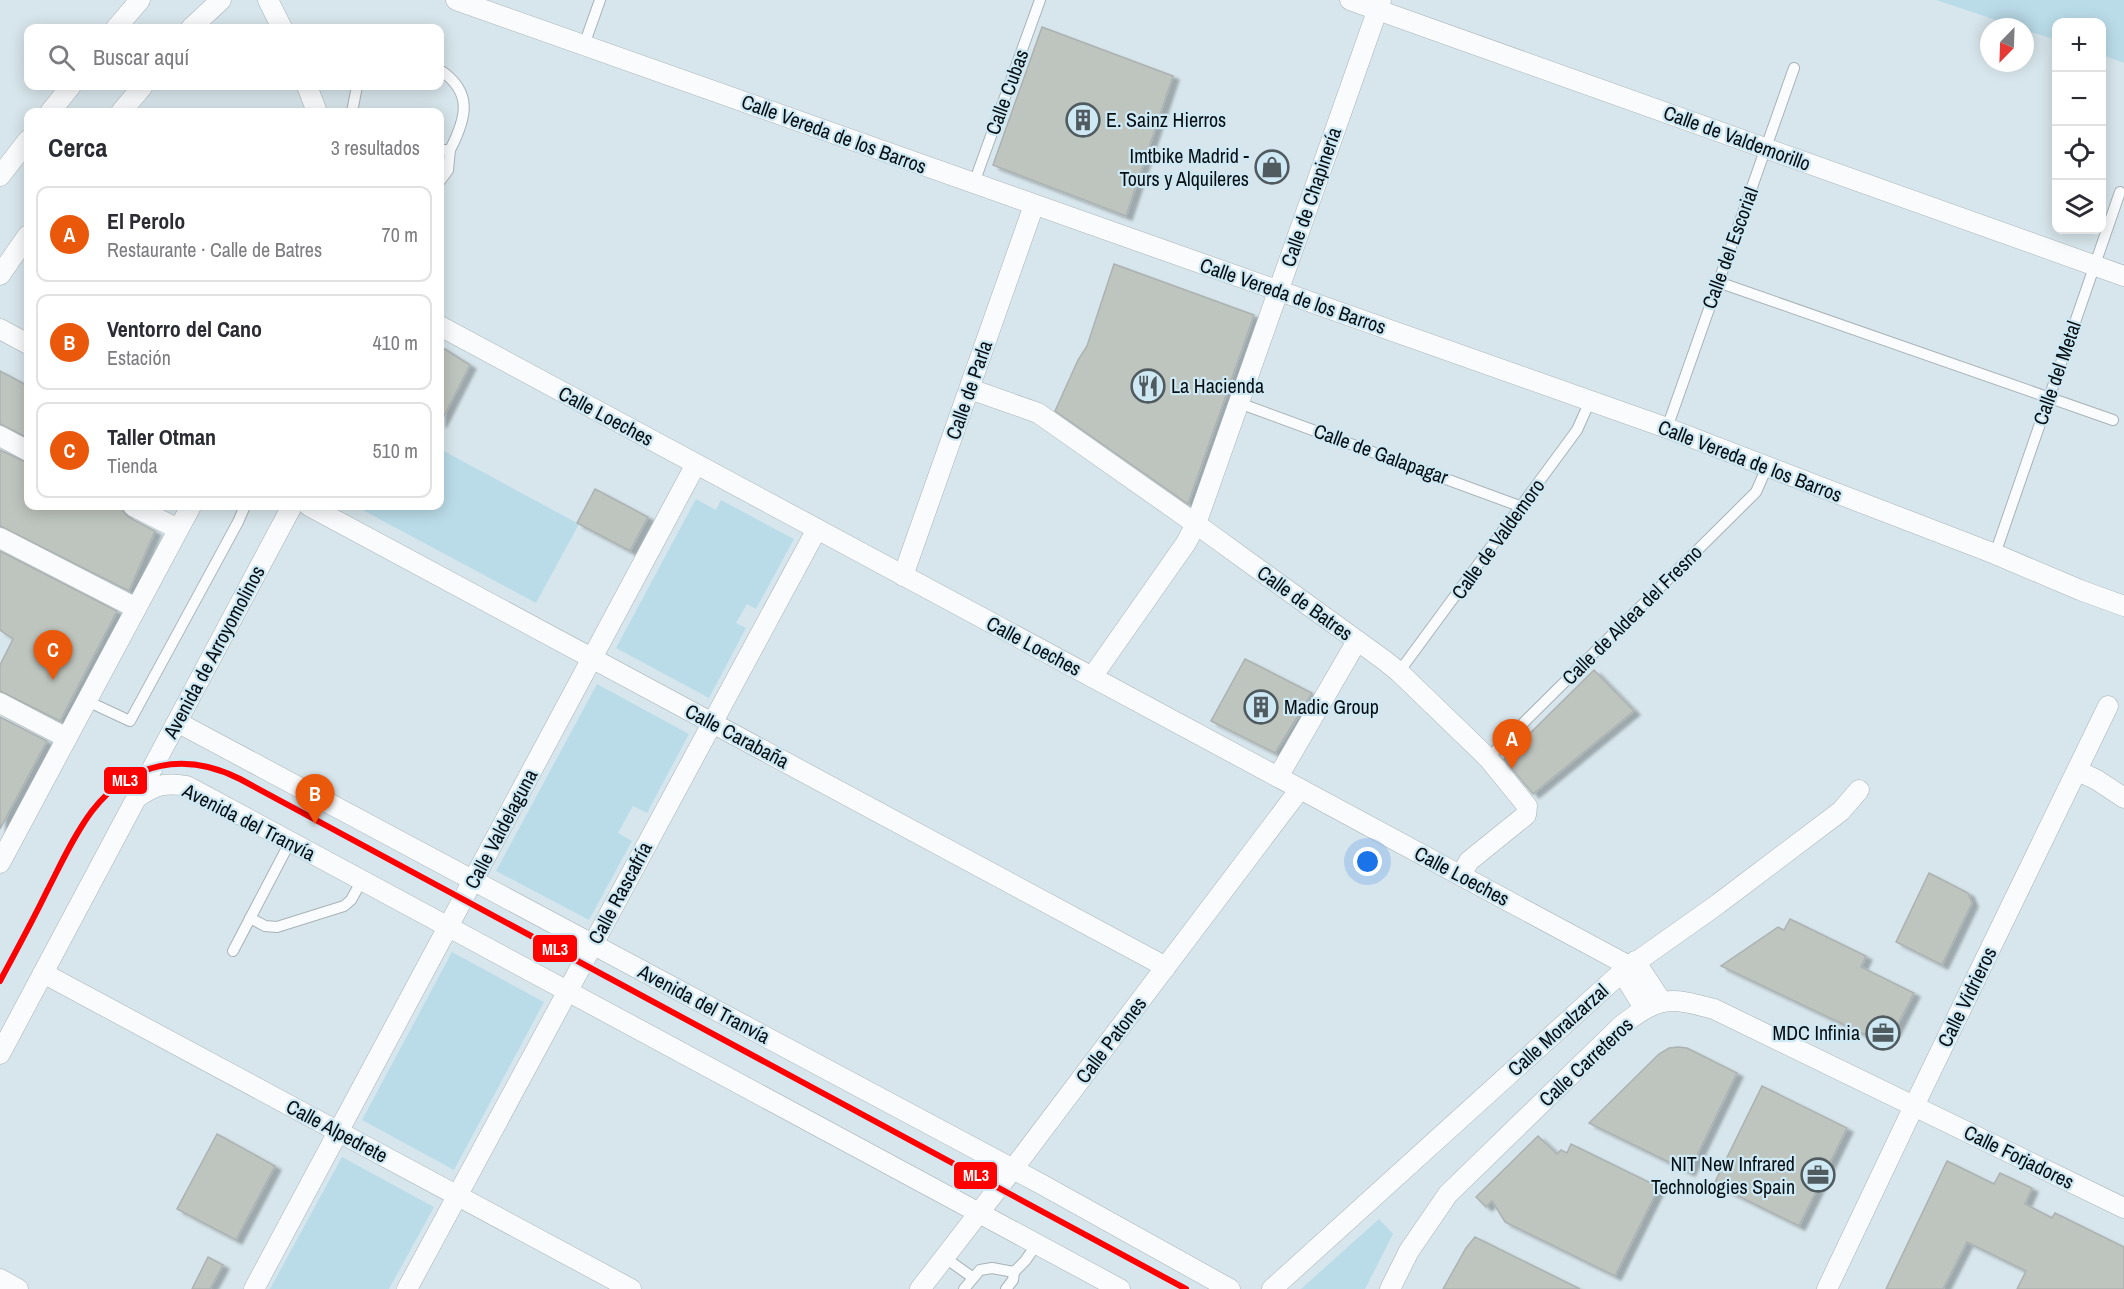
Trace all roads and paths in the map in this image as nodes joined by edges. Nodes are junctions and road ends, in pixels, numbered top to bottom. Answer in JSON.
{"nodes":[{"id":1,"x":140,"y":0,"type":"edge"},
{"id":2,"x":221,"y":0,"type":"edge"},
{"id":3,"x":268,"y":0,"type":"edge"},
{"id":4,"x":456,"y":0,"type":"edge"},
{"id":5,"x":600,"y":0,"type":"edge"},
{"id":6,"x":1040,"y":0,"type":"edge"},
{"id":7,"x":1350,"y":0,"type":"edge"},
{"id":8,"x":1379,"y":5,"type":"edge"},
{"id":9,"x":119,"y":24,"type":"edge"},
{"id":10,"x":195,"y":24,"type":"edge"},
{"id":11,"x":280,"y":24,"type":"edge"},
{"id":12,"x":584,"y":45,"type":"junction"},
{"id":13,"x":1794,"y":68,"type":"dead end"},
{"id":14,"x":444,"y":73,"type":"edge"},
{"id":15,"x":68,"y":90,"type":"edge"},
{"id":16,"x":140,"y":90,"type":"edge"},
{"id":17,"x":309,"y":90,"type":"edge"},
{"id":18,"x":356,"y":90,"type":"edge"},
{"id":19,"x":53,"y":108,"type":"edge"},
{"id":20,"x":124,"y":108,"type":"edge"},
{"id":21,"x":315,"y":108,"type":"edge"},
{"id":22,"x":353,"y":108,"type":"edge"},
{"id":23,"x":24,"y":145,"type":"edge"},
{"id":24,"x":1766,"y":148,"type":"junction"},
{"id":25,"x":445,"y":150,"type":"edge"},
{"id":26,"x":0,"y":176,"type":"edge"},
{"id":27,"x":444,"y":176,"type":"edge"},
{"id":28,"x":974,"y":183,"type":"junction"},
{"id":29,"x":2120,"y":192,"type":"dead end"},
{"id":30,"x":1034,"y":205,"type":"junction"},
{"id":31,"x":24,"y":241,"type":"edge"},
{"id":32,"x":2095,"y":265,"type":"junction"},
{"id":33,"x":0,"y":275,"type":"edge"},
{"id":34,"x":2124,"y":276,"type":"edge"},
{"id":35,"x":1718,"y":282,"type":"junction"},
{"id":36,"x":1278,"y":291,"type":"junction"},
{"id":37,"x":444,"y":328,"type":"edge"},
{"id":38,"x":0,"y":329,"type":"edge"},
{"id":39,"x":24,"y":342,"type":"edge"},
{"id":40,"x":970,"y":389,"type":"junction"},
{"id":41,"x":2048,"y":398,"type":"junction"},
{"id":42,"x":1590,"y":401,"type":"junction"},
{"id":43,"x":1239,"y":403,"type":"junction"},
{"id":44,"x":2113,"y":420,"type":"dead end"},
{"id":45,"x":1667,"y":429,"type":"junction"},
{"id":46,"x":0,"y":436,"type":"edge"},
{"id":47,"x":24,"y":449,"type":"edge"},
{"id":48,"x":696,"y":464,"type":"junction"},
{"id":49,"x":1767,"y":467,"type":"junction"},
{"id":50,"x":1522,"y":507,"type":"junction"},
{"id":51,"x":141,"y":510,"type":"edge"},
{"id":52,"x":189,"y":510,"type":"edge"},
{"id":53,"x":243,"y":510,"type":"edge"},
{"id":54,"x":290,"y":510,"type":"edge"},
{"id":55,"x":316,"y":510,"type":"edge"},
{"id":56,"x":1196,"y":524,"type":"junction"},
{"id":57,"x":178,"y":529,"type":"junction"},
{"id":58,"x":817,"y":529,"type":"junction"},
{"id":59,"x":0,"y":538,"type":"edge"},
{"id":60,"x":1995,"y":554,"type":"junction"},
{"id":61,"x":903,"y":576,"type":"junction"},
{"id":62,"x":2124,"y":606,"type":"edge"},
{"id":63,"x":136,"y":608,"type":"junction"},
{"id":64,"x":1357,"y":640,"type":"junction"},
{"id":65,"x":592,"y":658,"type":"junction"},
{"id":66,"x":1400,"y":672,"type":"junction"},
{"id":67,"x":1092,"y":677,"type":"junction"},
{"id":68,"x":87,"y":700,"type":"junction"},
{"id":69,"x":0,"y":704,"type":"edge"},
{"id":70,"x":2108,"y":706,"type":"dead end"},
{"id":71,"x":177,"y":722,"type":"junction"},
{"id":72,"x":712,"y":723,"type":"junction"},
{"id":73,"x":67,"y":738,"type":"junction"},
{"id":74,"x":1488,"y":758,"type":"junction"},
{"id":75,"x":2078,"y":771,"type":"junction"},
{"id":76,"x":1278,"y":777,"type":"junction"},
{"id":77,"x":1300,"y":789,"type":"junction"},
{"id":78,"x":1858,"y":790,"type":"dead end"},
{"id":79,"x":136,"y":798,"type":"junction"},
{"id":80,"x":2124,"y":798,"type":"edge"},
{"id":81,"x":290,"y":842,"type":"junction"},
{"id":82,"x":0,"y":862,"type":"edge"},
{"id":83,"x":1461,"y":875,"type":"junction"},
{"id":84,"x":362,"y":880,"type":"junction"},
{"id":85,"x":473,"y":881,"type":"junction"},
{"id":86,"x":250,"y":918,"type":"junction"},
{"id":87,"x":448,"y":927,"type":"junction"},
{"id":88,"x":593,"y":945,"type":"junction"},
{"id":89,"x":233,"y":951,"type":"dead end"},
{"id":90,"x":1166,"y":967,"type":"junction"},
{"id":91,"x":1629,"y":967,"type":"junction"},
{"id":92,"x":43,"y":973,"type":"junction"},
{"id":93,"x":567,"y":991,"type":"junction"},
{"id":94,"x":1653,"y":1005,"type":"junction"},
{"id":95,"x":0,"y":1053,"type":"edge"},
{"id":96,"x":1914,"y":1106,"type":"junction"},
{"id":97,"x":338,"y":1132,"type":"junction"},
{"id":98,"x":1013,"y":1169,"type":"junction"},
{"id":99,"x":457,"y":1196,"type":"junction"},
{"id":100,"x":2124,"y":1208,"type":"edge"},
{"id":101,"x":979,"y":1213,"type":"junction"},
{"id":102,"x":1037,"y":1244,"type":"junction"},
{"id":103,"x":944,"y":1257,"type":"junction"},
{"id":104,"x":1014,"y":1272,"type":"junction"},
{"id":105,"x":972,"y":1277,"type":"junction"},
{"id":106,"x":0,"y":1279,"type":"edge"},
{"id":107,"x":18,"y":1289,"type":"edge"},
{"id":108,"x":254,"y":1289,"type":"edge"},
{"id":109,"x":407,"y":1289,"type":"edge"},
{"id":110,"x":631,"y":1289,"type":"edge"},
{"id":111,"x":920,"y":1289,"type":"edge"},
{"id":112,"x":964,"y":1289,"type":"edge"},
{"id":113,"x":1006,"y":1289,"type":"edge"},
{"id":114,"x":1120,"y":1289,"type":"edge"},
{"id":115,"x":1230,"y":1289,"type":"edge"},
{"id":116,"x":1272,"y":1289,"type":"edge"},
{"id":117,"x":1390,"y":1289,"type":"edge"},
{"id":118,"x":1827,"y":1289,"type":"edge"}],
"edges":[{"from":1,"to":9,"type":"street"},
{"from":2,"to":10,"type":"street"},
{"from":3,"to":11,"type":"street"},
{"from":4,"to":12,"type":"street","name":"Calle Vereda de los Barros"},
{"from":5,"to":12,"type":"lane"},
{"from":6,"to":28,"type":"lane","name":"Calle Cubas"},
{"from":7,"to":8,"type":"street","name":"Calle de Valdemorillo"},
{"from":8,"to":24,"type":"street","name":"Calle de Valdemorillo"},
{"from":8,"to":36,"type":"street","name":"Calle de Chapinería"},
{"from":12,"to":28,"type":"street","name":"Calle Vereda de los Barros"},
{"from":13,"to":24,"type":"lane","name":"Calle del Escorial"},
{"from":14,"to":25,"type":"lane"},
{"from":15,"to":19,"type":"street"},
{"from":16,"to":20,"type":"street"},
{"from":17,"to":21,"type":"street"},
{"from":18,"to":22,"type":"lane"},
{"from":23,"to":26,"type":"street"},
{"from":24,"to":32,"type":"street","name":"Calle de Valdemorillo"},
{"from":24,"to":35,"type":"lane","name":"Calle del Escorial"},
{"from":25,"to":27,"type":"lane"},
{"from":28,"to":30,"type":"street","name":"Calle Vereda de los Barros"},
{"from":29,"to":32,"type":"lane","name":"Calle del Metal"},
{"from":30,"to":36,"type":"street","name":"Calle Vereda de los Barros"},
{"from":30,"to":40,"type":"street","name":"Calle de Parla"},
{"from":31,"to":33,"type":"street"},
{"from":32,"to":34,"type":"street","name":"Calle de Valdemorillo"},
{"from":32,"to":41,"type":"lane","name":"Calle del Metal"},
{"from":35,"to":41,"type":"lane"},
{"from":35,"to":45,"type":"lane","name":"Calle del Escorial"},
{"from":36,"to":42,"type":"street","name":"Calle Vereda de los Barros"},
{"from":36,"to":43,"type":"street","name":"Calle de Chapinería"},
{"from":37,"to":48,"type":"street","name":"Calle Loeches"},
{"from":38,"to":39,"type":"street"},
{"from":40,"to":56,"type":"street","name":"Calle de Batres"},
{"from":40,"to":61,"type":"street","name":"Calle de Parla"},
{"from":41,"to":44,"type":"lane"},
{"from":41,"to":60,"type":"lane","name":"Calle del Metal"},
{"from":42,"to":45,"type":"street","name":"Calle Vereda de los Barros"},
{"from":42,"to":50,"type":"lane","name":"Calle de Valdemoro"},
{"from":43,"to":50,"type":"lane","name":"Calle de Galapagar"},
{"from":43,"to":56,"type":"street","name":"Calle de Chapinería"},
{"from":45,"to":49,"type":"street","name":"Calle Vereda de los Barros"},
{"from":46,"to":47,"type":"street"},
{"from":48,"to":58,"type":"street","name":"Calle Loeches"},
{"from":48,"to":65,"type":"street","name":"Calle Valdelaguna"},
{"from":49,"to":60,"type":"street","name":"Calle Vereda de los Barros"},
{"from":49,"to":74,"type":"lane","name":"Calle de Aldea del Fresno"},
{"from":50,"to":66,"type":"lane","name":"Calle de Valdemoro"},
{"from":51,"to":57,"type":"street"},
{"from":52,"to":57,"type":"street"},
{"from":53,"to":68,"type":"lane"},
{"from":54,"to":71,"type":"street","name":"Avenida de Arroyomolinos"},
{"from":55,"to":65,"type":"street","name":"Calle Carabaña"},
{"from":56,"to":64,"type":"street","name":"Calle de Batres"},
{"from":56,"to":67,"type":"street","name":"Calle de Chapinería"},
{"from":57,"to":63,"type":"street"},
{"from":58,"to":61,"type":"street","name":"Calle Loeches"},
{"from":58,"to":72,"type":"street","name":"Calle Rascafría"},
{"from":59,"to":63,"type":"street"},
{"from":60,"to":62,"type":"street","name":"Calle Vereda de los Barros"},
{"from":61,"to":67,"type":"street","name":"Calle Loeches"},
{"from":63,"to":68,"type":"street"},
{"from":64,"to":66,"type":"street","name":"Calle de Batres"},
{"from":64,"to":76,"type":"street"},
{"from":65,"to":72,"type":"street","name":"Calle Carabaña"},
{"from":65,"to":85,"type":"street","name":"Calle Valdelaguna"},
{"from":66,"to":74,"type":"street","name":"Calle de Batres"},
{"from":67,"to":76,"type":"street","name":"Calle Loeches"},
{"from":68,"to":73,"type":"street"},
{"from":69,"to":73,"type":"street"},
{"from":70,"to":75,"type":"street","name":"Calle Vidrieros"},
{"from":71,"to":79,"type":"street","name":"Avenida de Arroyomolinos"},
{"from":71,"to":85,"type":"street","name":"Avenida del Tranvía"},
{"from":72,"to":88,"type":"street","name":"Calle Rascafría"},
{"from":72,"to":90,"type":"street","name":"Calle Carabaña"},
{"from":73,"to":82,"type":"street"},
{"from":74,"to":83,"type":"street","name":"Calle de Batres"},
{"from":75,"to":80,"type":"street"},
{"from":75,"to":96,"type":"street","name":"Calle Vidrieros"},
{"from":76,"to":77,"type":"street","name":"Calle Loeches"},
{"from":77,"to":83,"type":"street","name":"Calle Loeches"},
{"from":77,"to":90,"type":"street","name":"Calle Patones"},
{"from":78,"to":91,"type":"street","name":"Calle Moralzarzal"},
{"from":79,"to":81,"type":"street","name":"Avenida del Tranvía"},
{"from":79,"to":92,"type":"street","name":"Avenida de Arroyomolinos"},
{"from":81,"to":84,"type":"street","name":"Avenida del Tranvía"},
{"from":81,"to":86,"type":"lane"},
{"from":83,"to":91,"type":"street","name":"Calle Loeches"},
{"from":84,"to":86,"type":"lane"},
{"from":84,"to":87,"type":"street","name":"Avenida del Tranvía"},
{"from":85,"to":87,"type":"street","name":"Calle Valdelaguna"},
{"from":85,"to":88,"type":"street","name":"Avenida del Tranvía"},
{"from":86,"to":89,"type":"lane"},
{"from":87,"to":93,"type":"street","name":"Avenida del Tranvía"},
{"from":87,"to":97,"type":"street","name":"Calle Valdelaguna"},
{"from":88,"to":93,"type":"street","name":"Calle Rascafría"},
{"from":88,"to":98,"type":"street","name":"Avenida del Tranvía"},
{"from":90,"to":98,"type":"street","name":"Calle Patones"},
{"from":91,"to":94,"type":"street"},
{"from":91,"to":116,"type":"street","name":"Calle Moralzarzal"},
{"from":92,"to":95,"type":"street","name":"Avenida de Arroyomolinos"},
{"from":92,"to":97,"type":"street","name":"Calle Alpedrete"},
{"from":93,"to":99,"type":"street","name":"Calle Rascafría"},
{"from":93,"to":101,"type":"street","name":"Avenida del Tranvía"},
{"from":94,"to":96,"type":"street"},
{"from":94,"to":117,"type":"street","name":"Calle Carreteros"},
{"from":96,"to":100,"type":"street","name":"Calle Forjadores"},
{"from":96,"to":118,"type":"street","name":"Calle Vidrieros"},
{"from":97,"to":99,"type":"street","name":"Calle Alpedrete"},
{"from":97,"to":108,"type":"street","name":"Calle Valdelaguna"},
{"from":98,"to":101,"type":"street","name":"Calle Patones"},
{"from":98,"to":115,"type":"street","name":"Avenida del Tranvía"},
{"from":99,"to":109,"type":"street","name":"Calle Rascafría"},
{"from":99,"to":110,"type":"street","name":"Calle Alpedrete"},
{"from":101,"to":102,"type":"street","name":"Avenida del Tranvía"},
{"from":101,"to":103,"type":"street","name":"Calle Patones"},
{"from":102,"to":104,"type":"lane"},
{"from":102,"to":114,"type":"street","name":"Avenida del Tranvía"},
{"from":103,"to":105,"type":"lane"},
{"from":103,"to":111,"type":"street","name":"Calle Patones"},
{"from":104,"to":105,"type":"lane"},
{"from":104,"to":113,"type":"lane"},
{"from":105,"to":112,"type":"lane"},
{"from":106,"to":107,"type":"street"}]}
